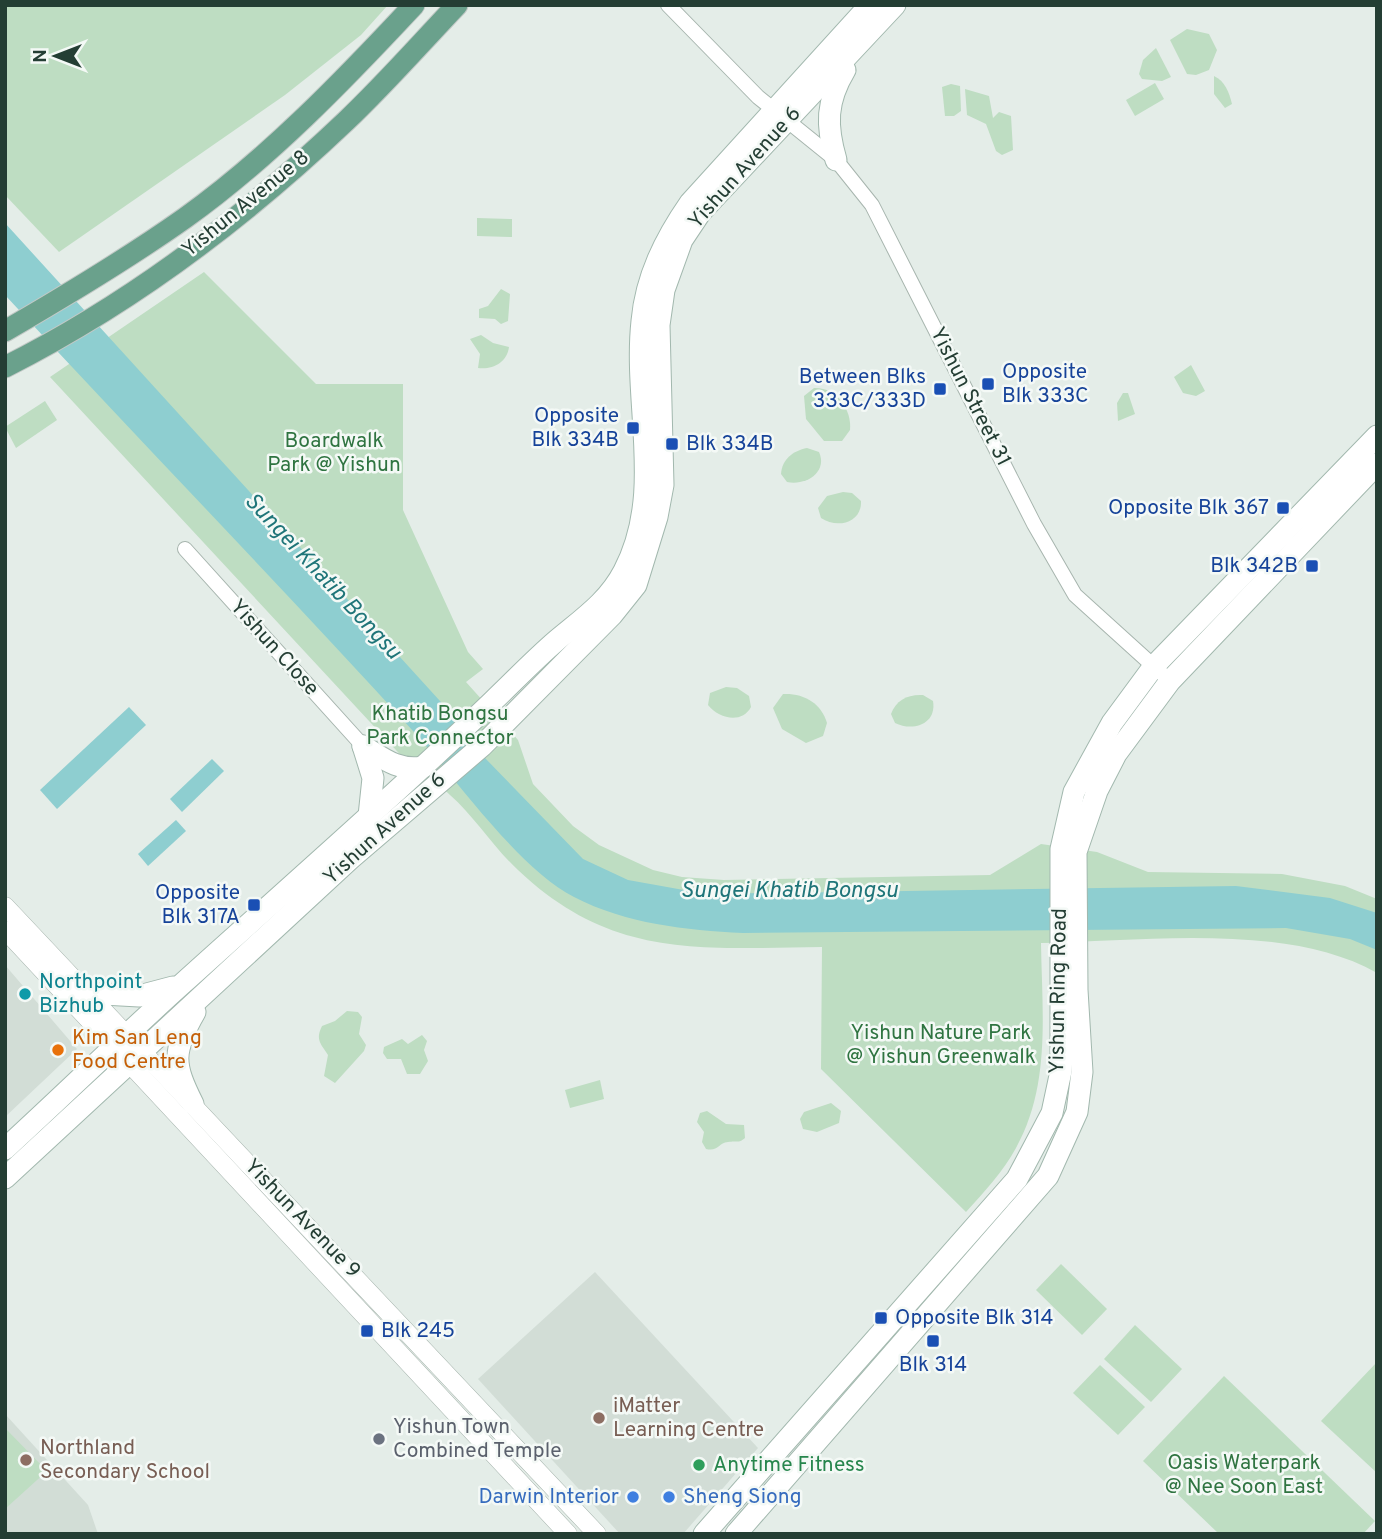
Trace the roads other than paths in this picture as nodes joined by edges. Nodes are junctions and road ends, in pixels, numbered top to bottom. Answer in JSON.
{"nodes":[{"id":1,"x":414,"y":5,"type":"edge"},
{"id":2,"x":457,"y":5,"type":"edge"},
{"id":3,"x":668,"y":5,"type":"edge"},
{"id":4,"x":870,"y":5,"type":"edge"},
{"id":5,"x":895,"y":5,"type":"edge"},
{"id":6,"x":854,"y":49,"type":"junction"},
{"id":7,"x":781,"y":116,"type":"junction"},
{"id":8,"x":836,"y":160,"type":"junction"},
{"id":9,"x":5,"y":331,"type":"edge"},
{"id":10,"x":11,"y":364,"type":"edge"},
{"id":11,"x":1377,"y":436,"type":"edge"},
{"id":12,"x":1377,"y":464,"type":"edge"},
{"id":13,"x":185,"y":549,"type":"dead end"},
{"id":14,"x":1154,"y":666,"type":"junction"},
{"id":15,"x":1170,"y":681,"type":"junction"},
{"id":16,"x":1121,"y":729,"type":"junction"},
{"id":17,"x":363,"y":746,"type":"junction"},
{"id":18,"x":431,"y":770,"type":"junction"},
{"id":19,"x":369,"y":816,"type":"junction"},
{"id":20,"x":1068,"y":873,"type":"junction"},
{"id":21,"x":5,"y":906,"type":"edge"},
{"id":22,"x":5,"y":930,"type":"edge"},
{"id":23,"x":182,"y":984,"type":"junction"},
{"id":24,"x":85,"y":993,"type":"junction"},
{"id":25,"x":203,"y":998,"type":"junction"},
{"id":26,"x":120,"y":1042,"type":"junction"},
{"id":27,"x":136,"y":1058,"type":"junction"},
{"id":28,"x":1072,"y":1071,"type":"junction"},
{"id":29,"x":193,"y":1104,"type":"junction"},
{"id":30,"x":5,"y":1149,"type":"edge"},
{"id":31,"x":5,"y":1178,"type":"edge"},
{"id":32,"x":913,"y":1295,"type":"junction"},
{"id":33,"x":929,"y":1313,"type":"junction"},
{"id":34,"x":568,"y":1534,"type":"edge"},
{"id":35,"x":597,"y":1534,"type":"edge"},
{"id":36,"x":704,"y":1534,"type":"edge"},
{"id":37,"x":736,"y":1534,"type":"edge"}],
"edges":[{"from":1,"to":9,"type":"main road","name":"Yishun Avenue 8"},
{"from":2,"to":10,"type":"main road","name":"Yishun Avenue 8"},
{"from":3,"to":7,"type":"street","name":"Yishun Street 31"},
{"from":4,"to":7,"type":"main road","name":"Yishun Avenue 6"},
{"from":5,"to":6,"type":"main road","name":"Yishun Avenue 6"},
{"from":6,"to":7,"type":"main road","name":"Yishun Avenue 6"},
{"from":6,"to":8,"type":"main road"},
{"from":7,"to":8,"type":"street","name":"Yishun Street 31"},
{"from":7,"to":18,"type":"main road","name":"Yishun Avenue 6"},
{"from":7,"to":18,"type":"main road","name":"Yishun Avenue 6"},
{"from":8,"to":14,"type":"street","name":"Yishun Street 31"},
{"from":11,"to":14,"type":"main road","name":"Yishun Ring Road"},
{"from":12,"to":15,"type":"main road","name":"Yishun Ring Road"},
{"from":13,"to":17,"type":"street","name":"Yishun Close"},
{"from":14,"to":15,"type":"street","name":"Yishun Street 31"},
{"from":14,"to":16,"type":"main road","name":"Yishun Ring Road"},
{"from":15,"to":16,"type":"main road","name":"Yishun Ring Road"},
{"from":16,"to":20,"type":"main road","name":"Yishun Ring Road"},
{"from":17,"to":18,"type":"main road"},
{"from":17,"to":19,"type":"main road"},
{"from":18,"to":19,"type":"main road","name":"Yishun Avenue 6"},
{"from":18,"to":25,"type":"main road","name":"Yishun Avenue 6"},
{"from":19,"to":23,"type":"main road","name":"Yishun Avenue 6"},
{"from":20,"to":28,"type":"main road","name":"Yishun Ring Road"},
{"from":20,"to":28,"type":"main road","name":"Yishun Ring Road"},
{"from":21,"to":24,"type":"street","name":"Yishun Avenue 9"},
{"from":22,"to":26,"type":"street","name":"Yishun Avenue 9"},
{"from":23,"to":24,"type":"main road"},
{"from":23,"to":26,"type":"main road","name":"Yishun Avenue 6"},
{"from":24,"to":26,"type":"street","name":"Yishun Avenue 9"},
{"from":25,"to":27,"type":"main road","name":"Yishun Avenue 6"},
{"from":25,"to":29,"type":"main road"},
{"from":26,"to":27,"type":"street","name":"Yishun Avenue 9"},
{"from":26,"to":30,"type":"main road","name":"Yishun Avenue 6"},
{"from":27,"to":29,"type":"street","name":"Yishun Avenue 9"},
{"from":27,"to":31,"type":"main road","name":"Yishun Avenue 6"},
{"from":27,"to":34,"type":"street","name":"Yishun Avenue 9"},
{"from":28,"to":32,"type":"main road","name":"Yishun Ring Road"},
{"from":28,"to":33,"type":"main road","name":"Yishun Ring Road"},
{"from":29,"to":35,"type":"street","name":"Yishun Avenue 9"},
{"from":32,"to":33,"type":"main road"},
{"from":32,"to":36,"type":"main road","name":"Yishun Ring Road"},
{"from":33,"to":37,"type":"main road","name":"Yishun Ring Road"}]}
